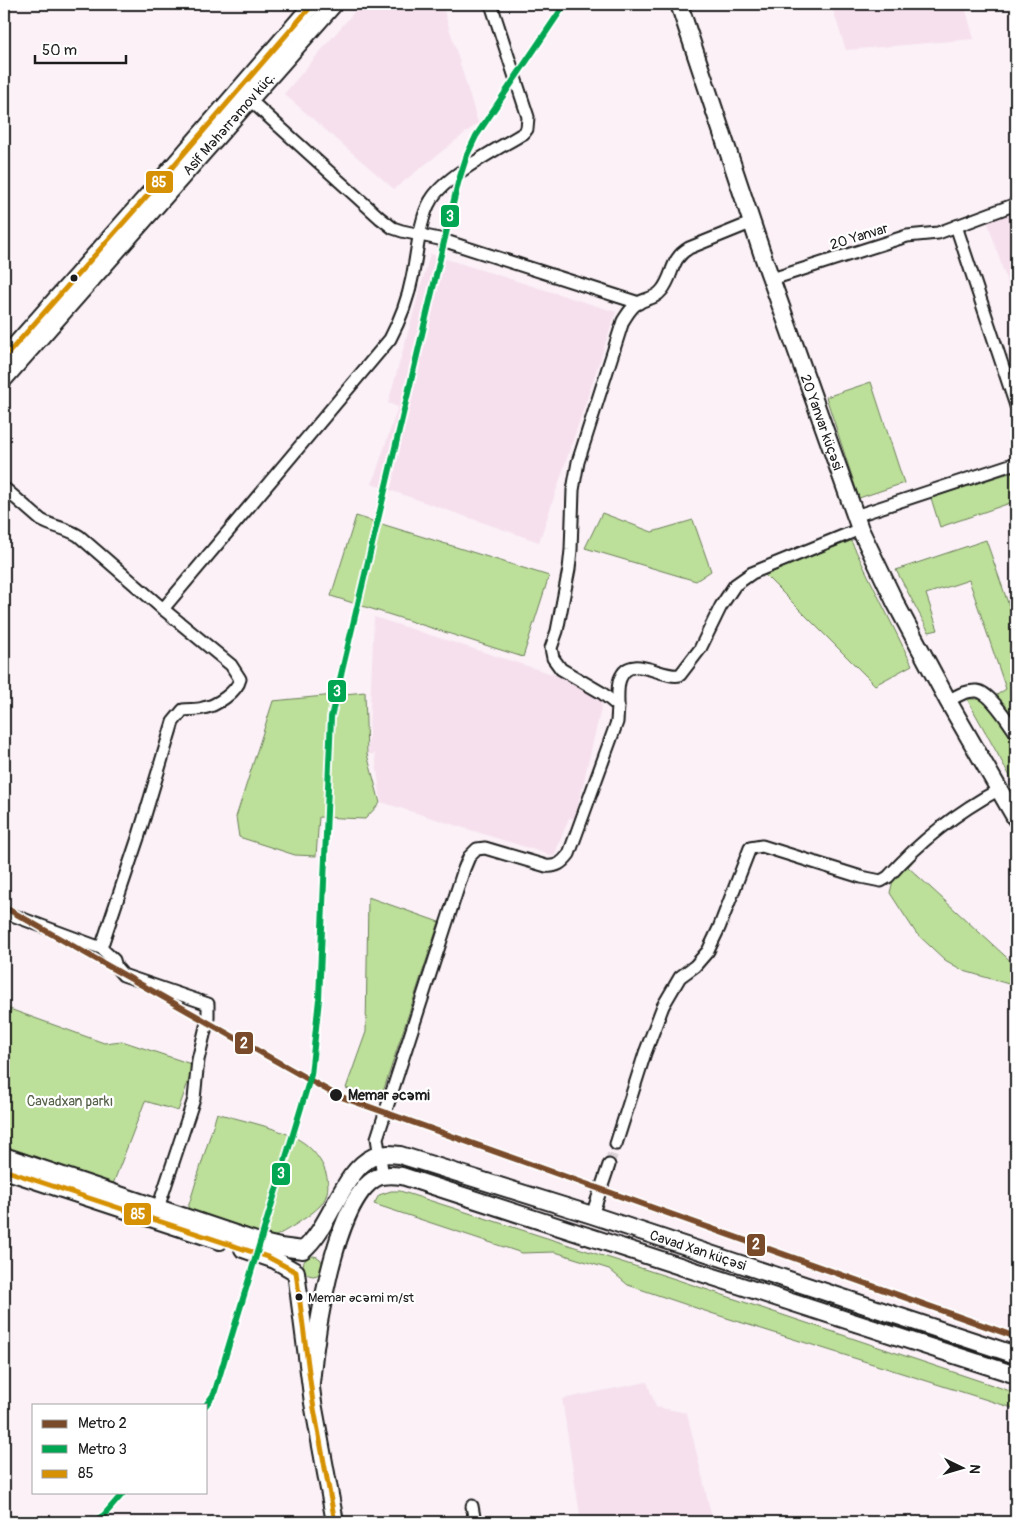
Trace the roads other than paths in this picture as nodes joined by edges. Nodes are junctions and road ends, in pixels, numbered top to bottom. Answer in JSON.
{"nodes":[{"id":1,"x":312,"y":4,"type":"edge"},
{"id":2,"x":334,"y":4,"type":"edge"},
{"id":3,"x":491,"y":4,"type":"edge"},
{"id":4,"x":679,"y":4,"type":"edge"},
{"id":5,"x":244,"y":95,"type":"junction"},
{"id":6,"x":1016,"y":204,"type":"edge"},
{"id":7,"x":753,"y":222,"type":"junction"},
{"id":8,"x":956,"y":226,"type":"junction"},
{"id":9,"x":420,"y":235,"type":"junction"},
{"id":10,"x":772,"y":279,"type":"junction"},
{"id":11,"x":638,"y":303,"type":"junction"},
{"id":12,"x":4,"y":358,"type":"edge"},
{"id":13,"x":4,"y":379,"type":"edge"},
{"id":14,"x":1016,"y":406,"type":"edge"},
{"id":15,"x":1016,"y":463,"type":"edge"},
{"id":16,"x":4,"y":488,"type":"edge"},
{"id":17,"x":858,"y":522,"type":"junction"},
{"id":18,"x":163,"y":609,"type":"junction"},
{"id":19,"x":948,"y":700,"type":"junction"},
{"id":20,"x":618,"y":706,"type":"junction"},
{"id":21,"x":1016,"y":733,"type":"edge"},
{"id":22,"x":1000,"y":789,"type":"junction"},
{"id":23,"x":1016,"y":819,"type":"edge"},
{"id":24,"x":4,"y":912,"type":"edge"},
{"id":25,"x":101,"y":948,"type":"junction"},
{"id":26,"x":616,"y":1144,"type":"tunnel mouth"},
{"id":27,"x":378,"y":1155,"type":"junction"},
{"id":28,"x":4,"y":1156,"type":"edge"},
{"id":29,"x":609,"y":1165,"type":"tunnel mouth"},
{"id":30,"x":4,"y":1170,"type":"edge"},
{"id":31,"x":383,"y":1176,"type":"junction"},
{"id":32,"x":158,"y":1208,"type":"junction"},
{"id":33,"x":592,"y":1215,"type":"junction"},
{"id":34,"x":303,"y":1250,"type":"junction"},
{"id":35,"x":296,"y":1272,"type":"junction"},
{"id":36,"x":329,"y":1272,"type":"junction"},
{"id":37,"x":1016,"y":1355,"type":"edge"},
{"id":38,"x":1016,"y":1375,"type":"edge"},
{"id":39,"x":310,"y":1383,"type":"junction"},
{"id":40,"x":472,"y":1506,"type":"dead end"},
{"id":41,"x":336,"y":1522,"type":"edge"},
{"id":42,"x":474,"y":1522,"type":"edge"}],
"edges":[{"from":1,"to":5,"type":"street","name":"Asif Məhərrəmov küç."},
{"from":2,"to":5,"type":"street","name":"Asif Məhərrəmov küç."},
{"from":3,"to":9,"type":"street"},
{"from":4,"to":7,"type":"street","name":"20 Yanvar küçəsi"},
{"from":5,"to":9,"type":"street"},
{"from":5,"to":12,"type":"street","name":"Asif Məhərrəmov küç."},
{"from":5,"to":13,"type":"street","name":"Asif Məhərrəmov küç."},
{"from":6,"to":8,"type":"street","name":"20 Yanvar"},
{"from":7,"to":10,"type":"street","name":"20 Yanvar küçəsi"},
{"from":7,"to":11,"type":"street"},
{"from":8,"to":10,"type":"street","name":"20 Yanvar"},
{"from":8,"to":14,"type":"street"},
{"from":9,"to":11,"type":"street"},
{"from":9,"to":18,"type":"street"},
{"from":10,"to":17,"type":"street","name":"20 Yanvar küçəsi"},
{"from":11,"to":20,"type":"street"},
{"from":15,"to":17,"type":"street"},
{"from":16,"to":18,"type":"street"},
{"from":17,"to":19,"type":"street","name":"20 Yanvar küçəsi"},
{"from":17,"to":20,"type":"street"},
{"from":18,"to":25,"type":"street"},
{"from":19,"to":21,"type":"street"},
{"from":19,"to":22,"type":"street","name":"20 Yanvar küçəsi"},
{"from":20,"to":27,"type":"street"},
{"from":22,"to":23,"type":"street","name":"20 Yanvar küçəsi"},
{"from":22,"to":26,"type":"street"},
{"from":24,"to":25,"type":"street"},
{"from":25,"to":32,"type":"street"},
{"from":27,"to":31,"type":"street"},
{"from":27,"to":33,"type":"street","name":"Cavad Xan küçəsi"},
{"from":27,"to":34,"type":"street"},
{"from":28,"to":32,"type":"street"},
{"from":29,"to":33,"type":"street"},
{"from":30,"to":35,"type":"street"},
{"from":31,"to":36,"type":"street"},
{"from":31,"to":38,"type":"street","name":"Cavad Xan küçəsi"},
{"from":32,"to":34,"type":"street"},
{"from":33,"to":37,"type":"street","name":"Cavad Xan küçəsi"},
{"from":34,"to":35,"type":"street"},
{"from":34,"to":36,"type":"street"},
{"from":35,"to":36,"type":"street"},
{"from":35,"to":39,"type":"street"},
{"from":36,"to":39,"type":"street"},
{"from":39,"to":41,"type":"street"},
{"from":40,"to":42,"type":"street"}]}
